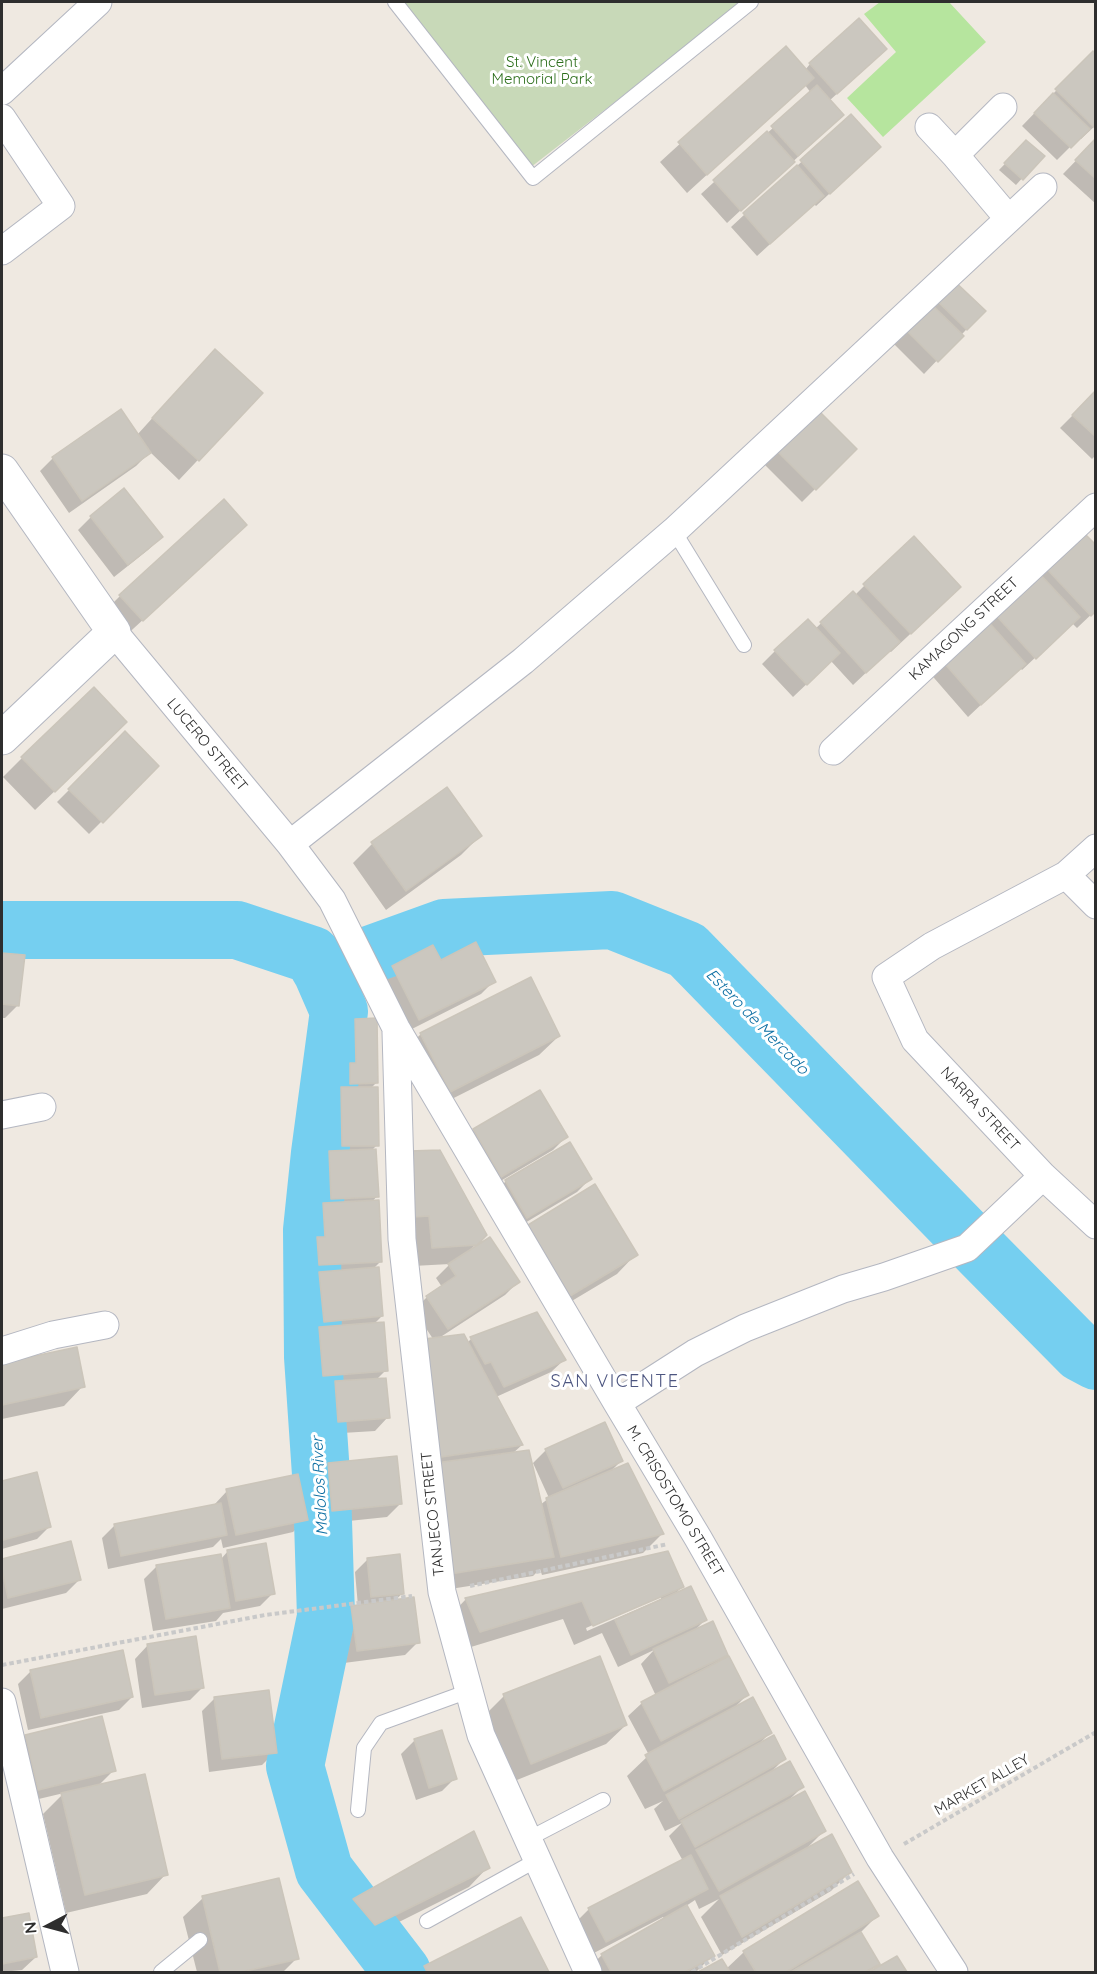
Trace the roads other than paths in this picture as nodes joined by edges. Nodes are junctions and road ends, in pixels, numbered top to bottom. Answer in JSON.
{"nodes":[{"id":1,"x":98,"y":2,"type":"edge"},
{"id":2,"x":395,"y":2,"type":"edge"},
{"id":3,"x":751,"y":2,"type":"edge"},
{"id":4,"x":2,"y":91,"type":"edge"},
{"id":5,"x":1003,"y":107,"type":"dead end"},
{"id":6,"x":2,"y":118,"type":"edge"},
{"id":7,"x":929,"y":127,"type":"dead end"},
{"id":8,"x":955,"y":155,"type":"junction"},
{"id":9,"x":1043,"y":187,"type":"dead end"},
{"id":10,"x":1008,"y":218,"type":"junction"},
{"id":11,"x":2,"y":251,"type":"edge"},
{"id":12,"x":2,"y":471,"type":"edge"},
{"id":13,"x":1094,"y":511,"type":"edge"},
{"id":14,"x":674,"y":531,"type":"junction"},
{"id":15,"x":114,"y":632,"type":"junction"},
{"id":16,"x":744,"y":645,"type":"dead end"},
{"id":17,"x":2,"y":738,"type":"edge"},
{"id":18,"x":833,"y":751,"type":"dead end"},
{"id":19,"x":290,"y":844,"type":"junction"},
{"id":20,"x":1095,"y":848,"type":"edge"},
{"id":21,"x":1066,"y":875,"type":"junction"},
{"id":22,"x":1095,"y":905,"type":"edge"},
{"id":23,"x":396,"y":1028,"type":"junction"},
{"id":24,"x":42,"y":1107,"type":"dead end"},
{"id":25,"x":2,"y":1115,"type":"edge"},
{"id":26,"x":1043,"y":1176,"type":"junction"},
{"id":27,"x":1095,"y":1225,"type":"edge"},
{"id":28,"x":105,"y":1325,"type":"dead end"},
{"id":29,"x":2,"y":1351,"type":"edge"},
{"id":30,"x":617,"y":1403,"type":"junction"},
{"id":31,"x":469,"y":1691,"type":"junction"},
{"id":32,"x":2,"y":1702,"type":"edge"},
{"id":33,"x":603,"y":1800,"type":"dead end"},
{"id":34,"x":358,"y":1810,"type":"dead end"},
{"id":35,"x":533,"y":1849,"type":"junction"},
{"id":36,"x":427,"y":1921,"type":"dead end"},
{"id":37,"x":200,"y":1940,"type":"dead end"},
{"id":38,"x":65,"y":1972,"type":"edge"},
{"id":39,"x":161,"y":1972,"type":"edge"},
{"id":40,"x":588,"y":1972,"type":"edge"},
{"id":41,"x":954,"y":1972,"type":"edge"}],
"edges":[{"from":1,"to":4,"type":"street"},
{"from":2,"to":3,"type":"lane"},
{"from":5,"to":8,"type":"street"},
{"from":6,"to":11,"type":"street"},
{"from":7,"to":8,"type":"street"},
{"from":8,"to":10,"type":"street"},
{"from":9,"to":10,"type":"street"},
{"from":10,"to":14,"type":"street"},
{"from":12,"to":15,"type":"street","name":"LUCERO STREET"},
{"from":13,"to":18,"type":"street","name":"KAMAGONG STREET"},
{"from":14,"to":16,"type":"lane"},
{"from":14,"to":19,"type":"street"},
{"from":15,"to":17,"type":"street"},
{"from":15,"to":19,"type":"street","name":"LUCERO STREET"},
{"from":19,"to":23,"type":"street","name":"LUCERO STREET"},
{"from":20,"to":21,"type":"street"},
{"from":21,"to":22,"type":"street"},
{"from":21,"to":26,"type":"street","name":"NARRA STREET"},
{"from":23,"to":30,"type":"street","name":"M. CRISOSTOMO STREET"},
{"from":23,"to":31,"type":"street","name":"TANJECO STREET"},
{"from":24,"to":25,"type":"street"},
{"from":26,"to":27,"type":"street","name":"NARRA STREET"},
{"from":26,"to":30,"type":"street"},
{"from":28,"to":29,"type":"street"},
{"from":30,"to":41,"type":"street","name":"M. CRISOSTOMO STREET"},
{"from":31,"to":34,"type":"lane"},
{"from":31,"to":35,"type":"street","name":"TANJECO STREET"},
{"from":32,"to":38,"type":"street"},
{"from":33,"to":35,"type":"lane"},
{"from":35,"to":36,"type":"lane"},
{"from":35,"to":40,"type":"street","name":"TANJECO STREET"},
{"from":37,"to":39,"type":"lane"}]}
